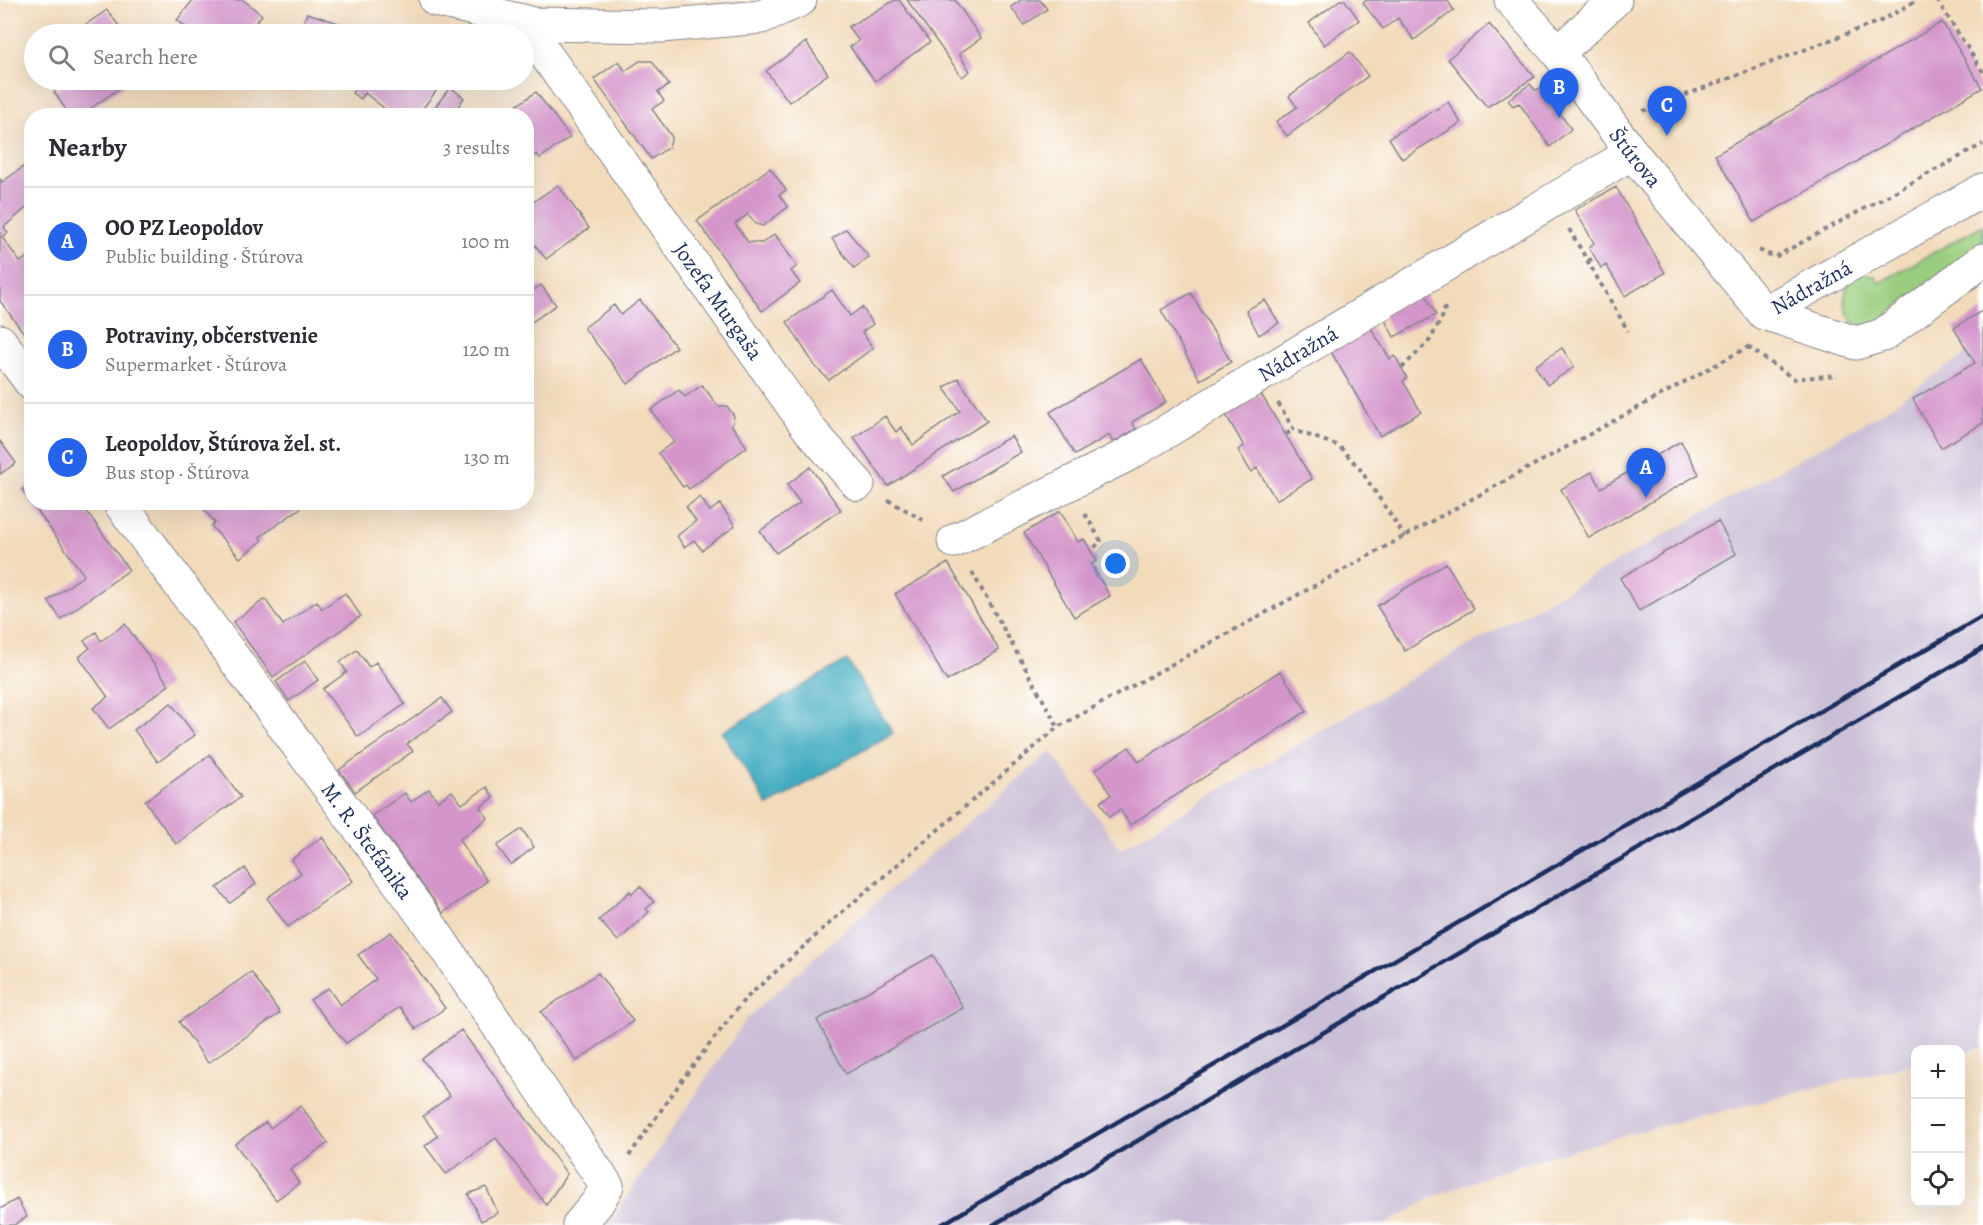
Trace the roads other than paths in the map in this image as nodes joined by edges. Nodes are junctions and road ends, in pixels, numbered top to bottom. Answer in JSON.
{"nodes":[{"id":1,"x":436,"y":0,"type":"edge"},
{"id":2,"x":800,"y":0,"type":"edge"},
{"id":3,"x":1511,"y":0,"type":"edge"},
{"id":4,"x":1614,"y":0,"type":"edge"},
{"id":5,"x":522,"y":21,"type":"junction"},
{"id":6,"x":524,"y":24,"type":"edge"},
{"id":7,"x":534,"y":38,"type":"edge"},
{"id":8,"x":1558,"y":54,"type":"junction"},
{"id":9,"x":1632,"y":153,"type":"junction"},
{"id":10,"x":1983,"y":190,"type":"edge"},
{"id":11,"x":1983,"y":260,"type":"edge"},
{"id":12,"x":1764,"y":313,"type":"junction"},
{"id":13,"x":0,"y":341,"type":"edge"},
{"id":14,"x":24,"y":373,"type":"edge"},
{"id":15,"x":858,"y":484,"type":"road end"},
{"id":16,"x":125,"y":510,"type":"edge"},
{"id":17,"x":954,"y":541,"type":"road end"},
{"id":18,"x":579,"y":1225,"type":"edge"}],
"edges":[{"from":1,"to":5,"type":"street"},
{"from":2,"to":5,"type":"street"},
{"from":3,"to":8,"type":"street","name":"Štúrova"},
{"from":4,"to":8,"type":"street"},
{"from":5,"to":6,"type":"street","name":"Jozefa Murgaša"},
{"from":7,"to":15,"type":"street","name":"Jozefa Murgaša"},
{"from":8,"to":9,"type":"street","name":"Štúrova"},
{"from":9,"to":12,"type":"street","name":"Štúrova"},
{"from":9,"to":17,"type":"street","name":"Nádražná"},
{"from":10,"to":12,"type":"street","name":"Nádražná"},
{"from":11,"to":12,"type":"street","name":"Nádražná"},
{"from":13,"to":14,"type":"street"},
{"from":16,"to":18,"type":"street","name":"M. R. Štefánika"}]}
